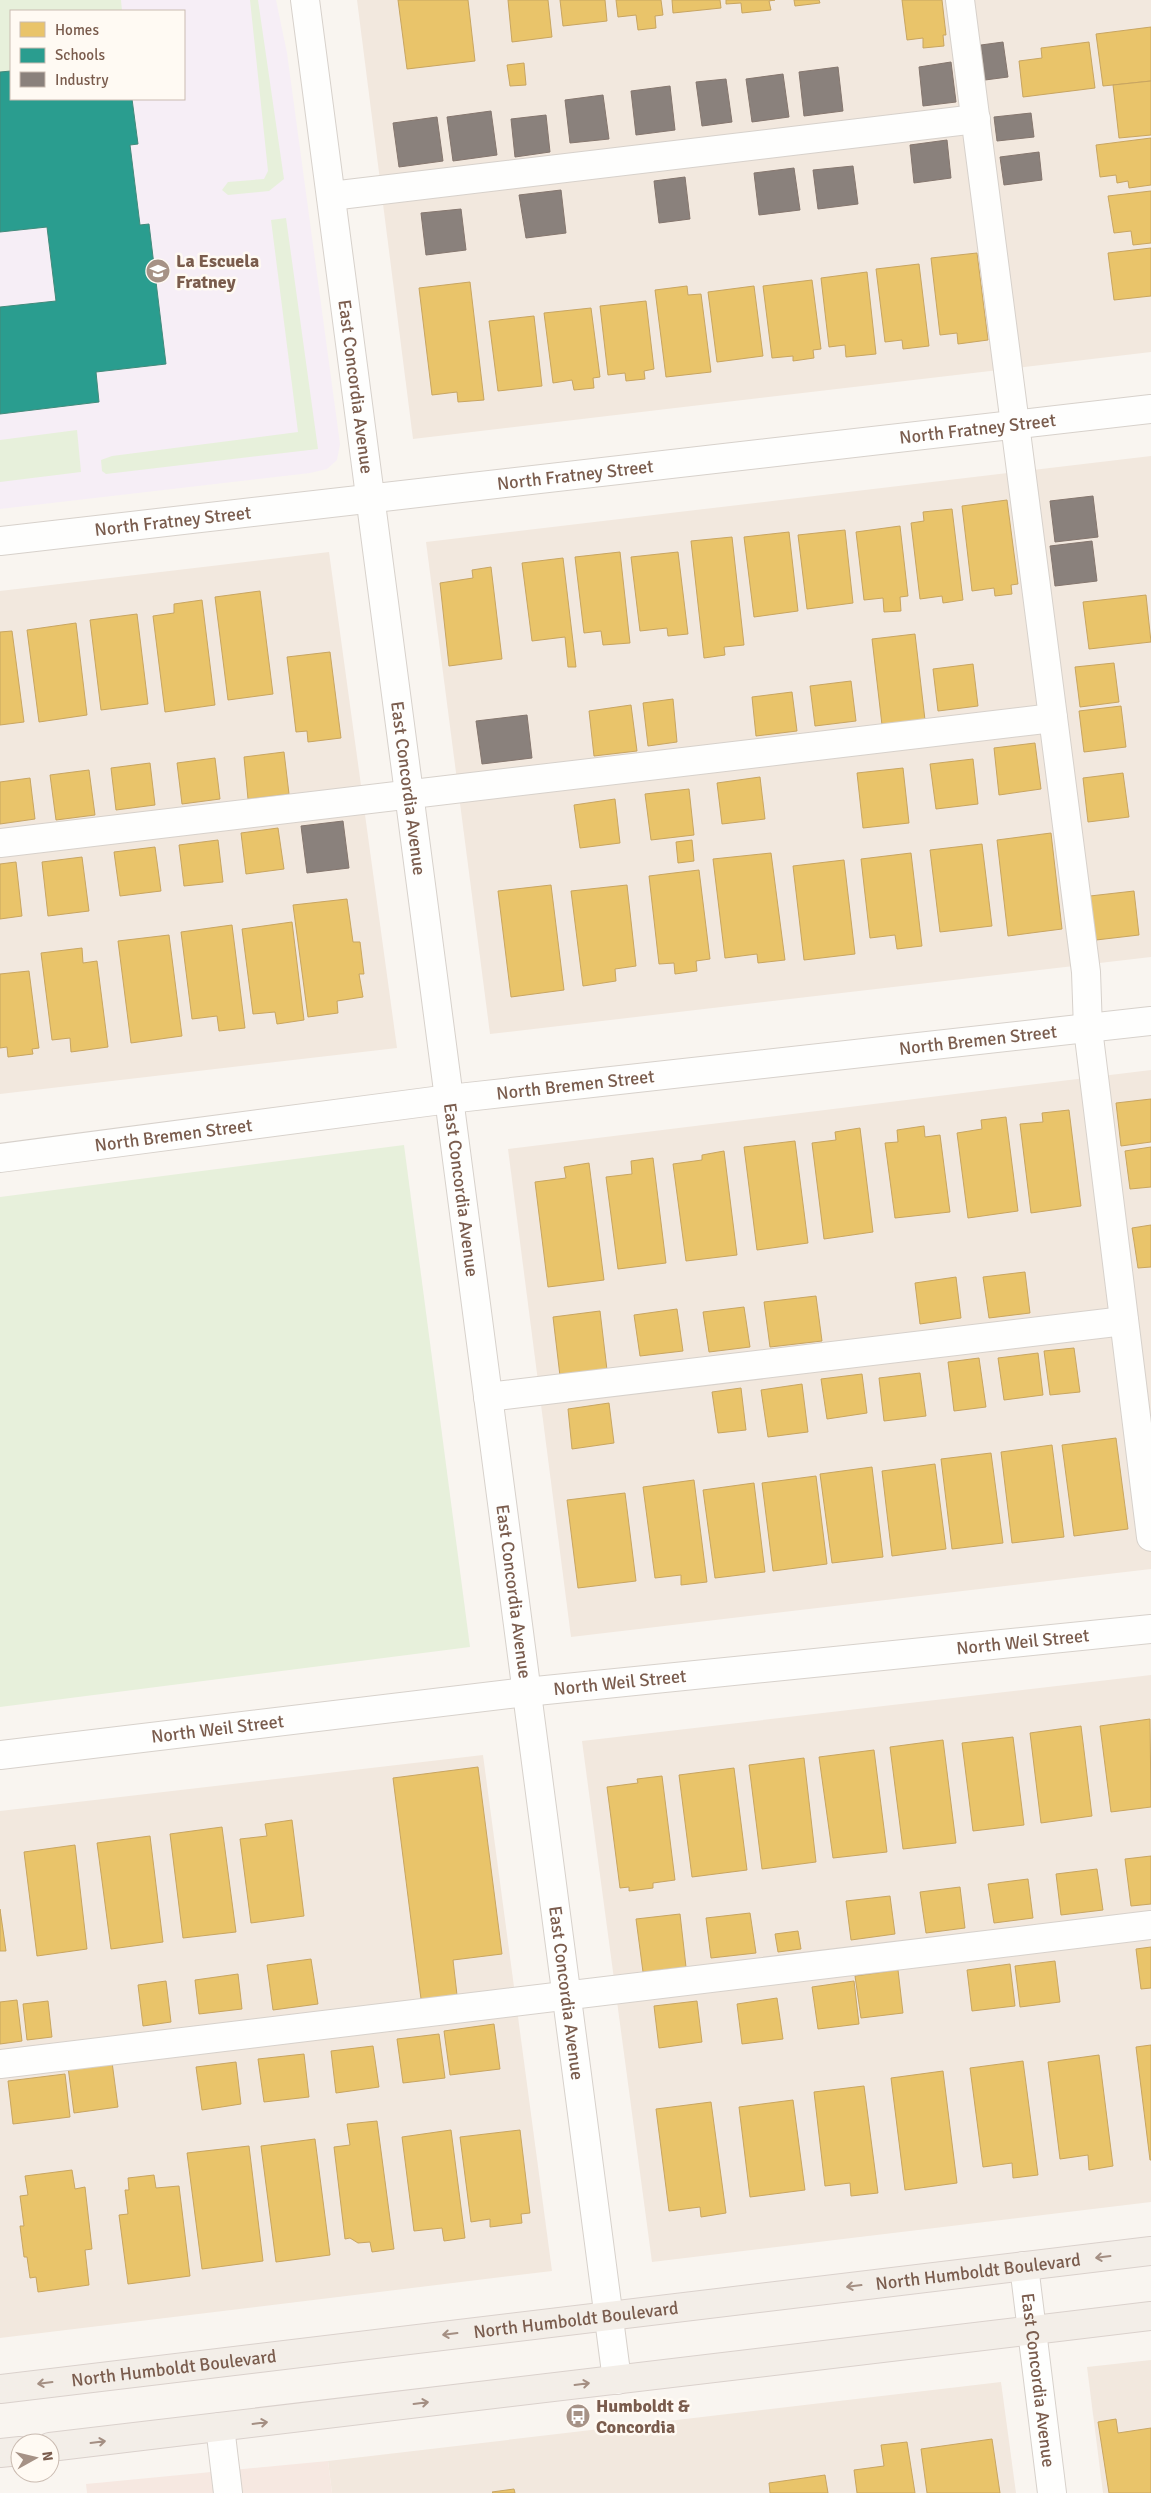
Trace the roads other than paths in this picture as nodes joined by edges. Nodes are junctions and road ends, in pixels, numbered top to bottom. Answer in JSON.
{"nodes":[{"id":1,"x":305,"y":0,"type":"edge"},
{"id":2,"x":960,"y":0,"type":"edge"},
{"id":3,"x":976,"y":119,"type":"junction"},
{"id":4,"x":331,"y":196,"type":"junction"},
{"id":5,"x":1151,"y":409,"type":"edge"},
{"id":6,"x":1015,"y":424,"type":"junction"},
{"id":7,"x":370,"y":498,"type":"junction"},
{"id":8,"x":0,"y":542,"type":"edge"},
{"id":9,"x":1053,"y":718,"type":"junction"},
{"id":10,"x":409,"y":793,"type":"junction"},
{"id":11,"x":0,"y":843,"type":"edge"},
{"id":12,"x":1151,"y":1021,"type":"edge"},
{"id":13,"x":1088,"y":1029,"type":"junction"},
{"id":14,"x":449,"y":1099,"type":"junction"},
{"id":15,"x":0,"y":1158,"type":"edge"},
{"id":16,"x":1124,"y":1321,"type":"junction"},
{"id":17,"x":488,"y":1397,"type":"junction"},
{"id":18,"x":1151,"y":1537,"type":"edge"},
{"id":19,"x":1151,"y":1628,"type":"edge"},
{"id":20,"x":526,"y":1692,"type":"junction"},
{"id":21,"x":0,"y":1755,"type":"edge"},
{"id":22,"x":1151,"y":1925,"type":"edge"},
{"id":23,"x":567,"y":1997,"type":"junction"},
{"id":24,"x":0,"y":2064,"type":"edge"},
{"id":25,"x":1151,"y":2251,"type":"edge"},
{"id":26,"x":1024,"y":2266,"type":"junction"},
{"id":27,"x":608,"y":2315,"type":"junction"},
{"id":28,"x":1151,"y":2316,"type":"edge"},
{"id":29,"x":1032,"y":2331,"type":"junction"},
{"id":30,"x":617,"y":2380,"type":"junction"},
{"id":31,"x":0,"y":2389,"type":"edge"},
{"id":32,"x":220,"y":2427,"type":"junction"},
{"id":33,"x":60,"y":2446,"type":"edge"},
{"id":34,"x":228,"y":2493,"type":"edge"},
{"id":35,"x":1052,"y":2493,"type":"edge"}],
"edges":[{"from":1,"to":4,"type":"street","name":"East Concordia Avenue"},
{"from":2,"to":3,"type":"street"},
{"from":3,"to":4,"type":"street"},
{"from":3,"to":6,"type":"street"},
{"from":4,"to":7,"type":"street","name":"East Concordia Avenue"},
{"from":5,"to":6,"type":"street","name":"North Fratney Street"},
{"from":6,"to":7,"type":"street","name":"North Fratney Street"},
{"from":6,"to":9,"type":"street"},
{"from":7,"to":8,"type":"street","name":"North Fratney Street"},
{"from":7,"to":10,"type":"street","name":"East Concordia Avenue"},
{"from":9,"to":10,"type":"street"},
{"from":9,"to":13,"type":"street"},
{"from":10,"to":11,"type":"street"},
{"from":10,"to":14,"type":"street","name":"East Concordia Avenue"},
{"from":12,"to":13,"type":"street","name":"North Bremen Street"},
{"from":13,"to":14,"type":"street","name":"North Bremen Street"},
{"from":13,"to":16,"type":"street"},
{"from":14,"to":15,"type":"street","name":"North Bremen Street"},
{"from":14,"to":17,"type":"street","name":"East Concordia Avenue"},
{"from":16,"to":17,"type":"street"},
{"from":16,"to":18,"type":"street"},
{"from":17,"to":20,"type":"street","name":"East Concordia Avenue"},
{"from":19,"to":20,"type":"street","name":"North Weil Street"},
{"from":20,"to":21,"type":"street","name":"North Weil Street"},
{"from":20,"to":23,"type":"street","name":"East Concordia Avenue"},
{"from":22,"to":23,"type":"street"},
{"from":23,"to":24,"type":"street"},
{"from":23,"to":27,"type":"street","name":"East Concordia Avenue"},
{"from":25,"to":26,"type":"main road","name":"North Humboldt Boulevard","one_way":true},
{"from":26,"to":27,"type":"main road","name":"North Humboldt Boulevard","one_way":true},
{"from":26,"to":29,"type":"street","name":"East Concordia Avenue"},
{"from":27,"to":30,"type":"street","name":"East Concordia Avenue"},
{"from":27,"to":31,"type":"main road","name":"North Humboldt Boulevard","one_way":true},
{"from":28,"to":29,"type":"main road"},
{"from":29,"to":30,"type":"main road"},
{"from":29,"to":35,"type":"street","name":"East Concordia Avenue"},
{"from":32,"to":30,"type":"main road","one_way":true},
{"from":33,"to":32,"type":"main road","one_way":true},
{"from":32,"to":34,"type":"street"}]}
